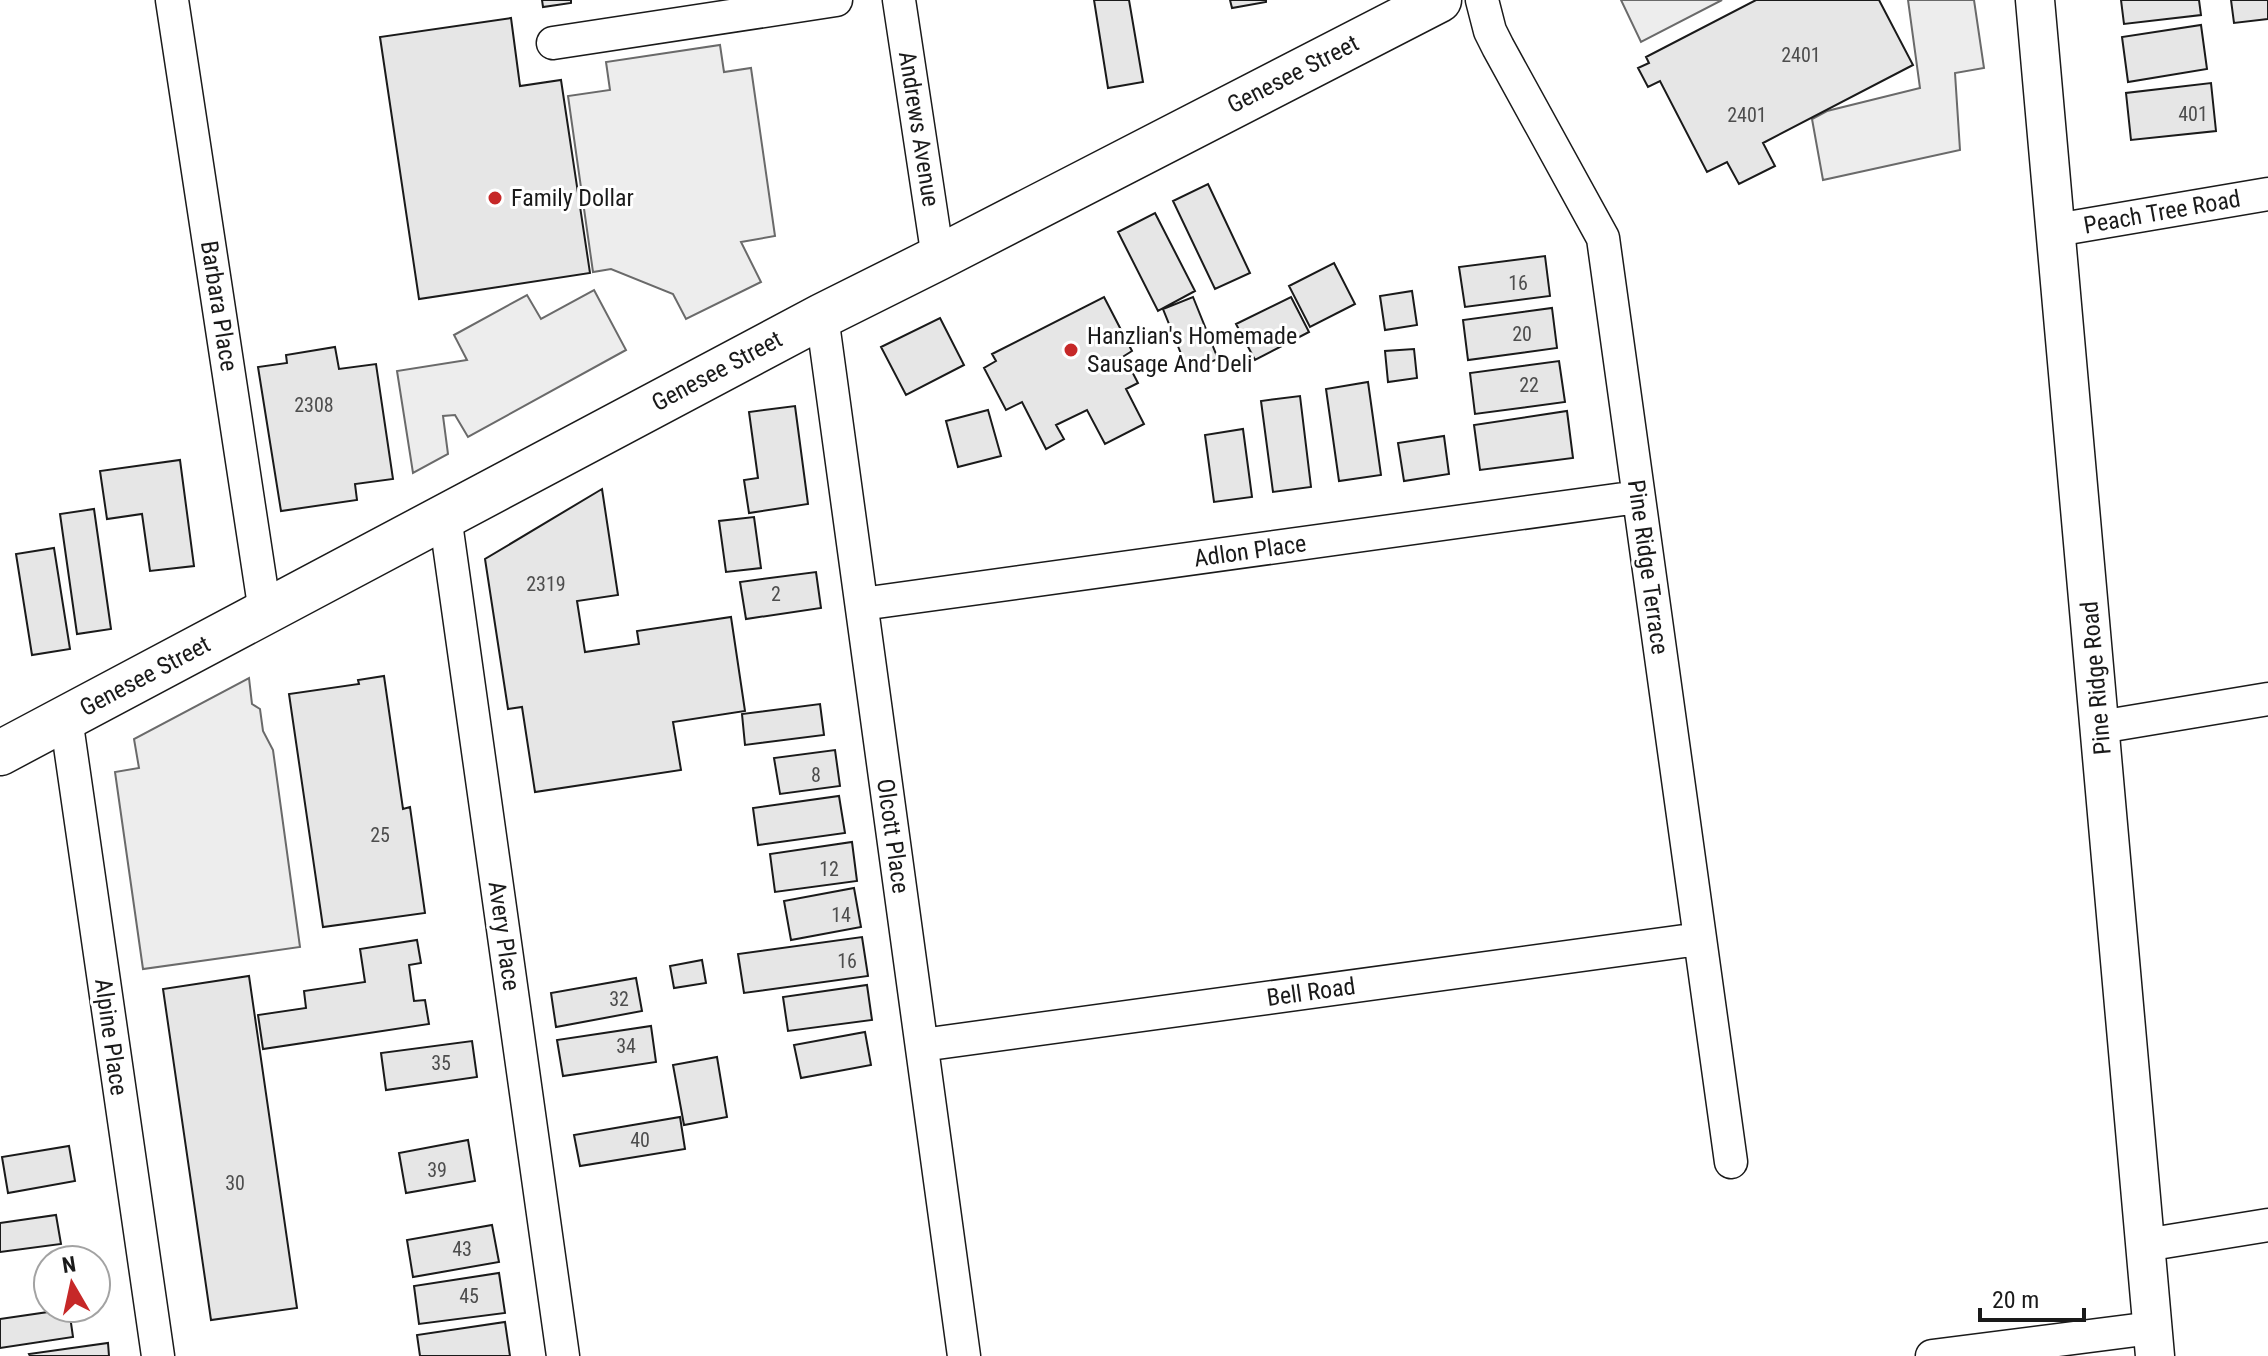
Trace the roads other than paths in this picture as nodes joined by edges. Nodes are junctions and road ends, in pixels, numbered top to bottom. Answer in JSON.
{"nodes":[{"id":1,"x":172,"y":0,"type":"edge"},
{"id":2,"x":836,"y":0,"type":"edge"},
{"id":3,"x":899,"y":0,"type":"edge"},
{"id":4,"x":1439,"y":0,"type":"edge"},
{"id":5,"x":1482,"y":0,"type":"edge"},
{"id":6,"x":2035,"y":0,"type":"edge"},
{"id":7,"x":553,"y":43,"type":"dead end"},
{"id":8,"x":2268,"y":194,"type":"edge"},
{"id":9,"x":2056,"y":230,"type":"junction"},
{"id":10,"x":938,"y":258,"type":"junction"},
{"id":11,"x":822,"y":316,"type":"junction"},
{"id":12,"x":1638,"y":497,"type":"junction"},
{"id":13,"x":445,"y":516,"type":"junction"},
{"id":14,"x":862,"y":604,"type":"junction"},
{"id":15,"x":265,"y":612,"type":"junction"},
{"id":16,"x":2268,"y":699,"type":"edge"},
{"id":17,"x":66,"y":718,"type":"junction"},
{"id":18,"x":2100,"y":727,"type":"junction"},
{"id":19,"x":0,"y":753,"type":"edge"},
{"id":20,"x":1699,"y":939,"type":"junction"},
{"id":21,"x":922,"y":1045,"type":"junction"},
{"id":22,"x":1731,"y":1162,"type":"dead end"},
{"id":23,"x":2268,"y":1225,"type":"edge"},
{"id":24,"x":2145,"y":1245,"type":"junction"},
{"id":25,"x":2154,"y":1342,"type":"edge"},
{"id":26,"x":158,"y":1356,"type":"edge"},
{"id":27,"x":563,"y":1356,"type":"edge"},
{"id":28,"x":964,"y":1356,"type":"edge"},
{"id":29,"x":1932,"y":1356,"type":"edge"}],
"edges":[{"from":1,"to":15,"type":"street","name":"Barbara Place"},
{"from":2,"to":7,"type":"street"},
{"from":3,"to":10,"type":"street","name":"Andrews Avenue"},
{"from":4,"to":10,"type":"main road","name":"Genesee Street"},
{"from":5,"to":12,"type":"street","name":"Pine Ridge Terrace"},
{"from":6,"to":9,"type":"street","name":"Pine Ridge Road"},
{"from":8,"to":9,"type":"street","name":"Peach Tree Road"},
{"from":9,"to":18,"type":"street","name":"Pine Ridge Road"},
{"from":10,"to":11,"type":"main road","name":"Genesee Street"},
{"from":11,"to":13,"type":"main road","name":"Genesee Street"},
{"from":11,"to":14,"type":"street","name":"Olcott Place"},
{"from":12,"to":14,"type":"street","name":"Adlon Place"},
{"from":12,"to":20,"type":"street","name":"Pine Ridge Terrace"},
{"from":13,"to":15,"type":"main road","name":"Genesee Street"},
{"from":13,"to":27,"type":"street","name":"Avery Place"},
{"from":14,"to":21,"type":"street","name":"Olcott Place"},
{"from":15,"to":17,"type":"main road","name":"Genesee Street"},
{"from":16,"to":18,"type":"street"},
{"from":17,"to":19,"type":"main road","name":"Genesee Street"},
{"from":17,"to":26,"type":"street","name":"Alpine Place"},
{"from":18,"to":24,"type":"street","name":"Pine Ridge Road"},
{"from":20,"to":21,"type":"street","name":"Bell Road"},
{"from":20,"to":22,"type":"street","name":"Pine Ridge Terrace"},
{"from":21,"to":28,"type":"street","name":"Olcott Place"},
{"from":23,"to":24,"type":"street"},
{"from":24,"to":25,"type":"street","name":"Pine Ridge Road"},
{"from":25,"to":29,"type":"street"}]}
